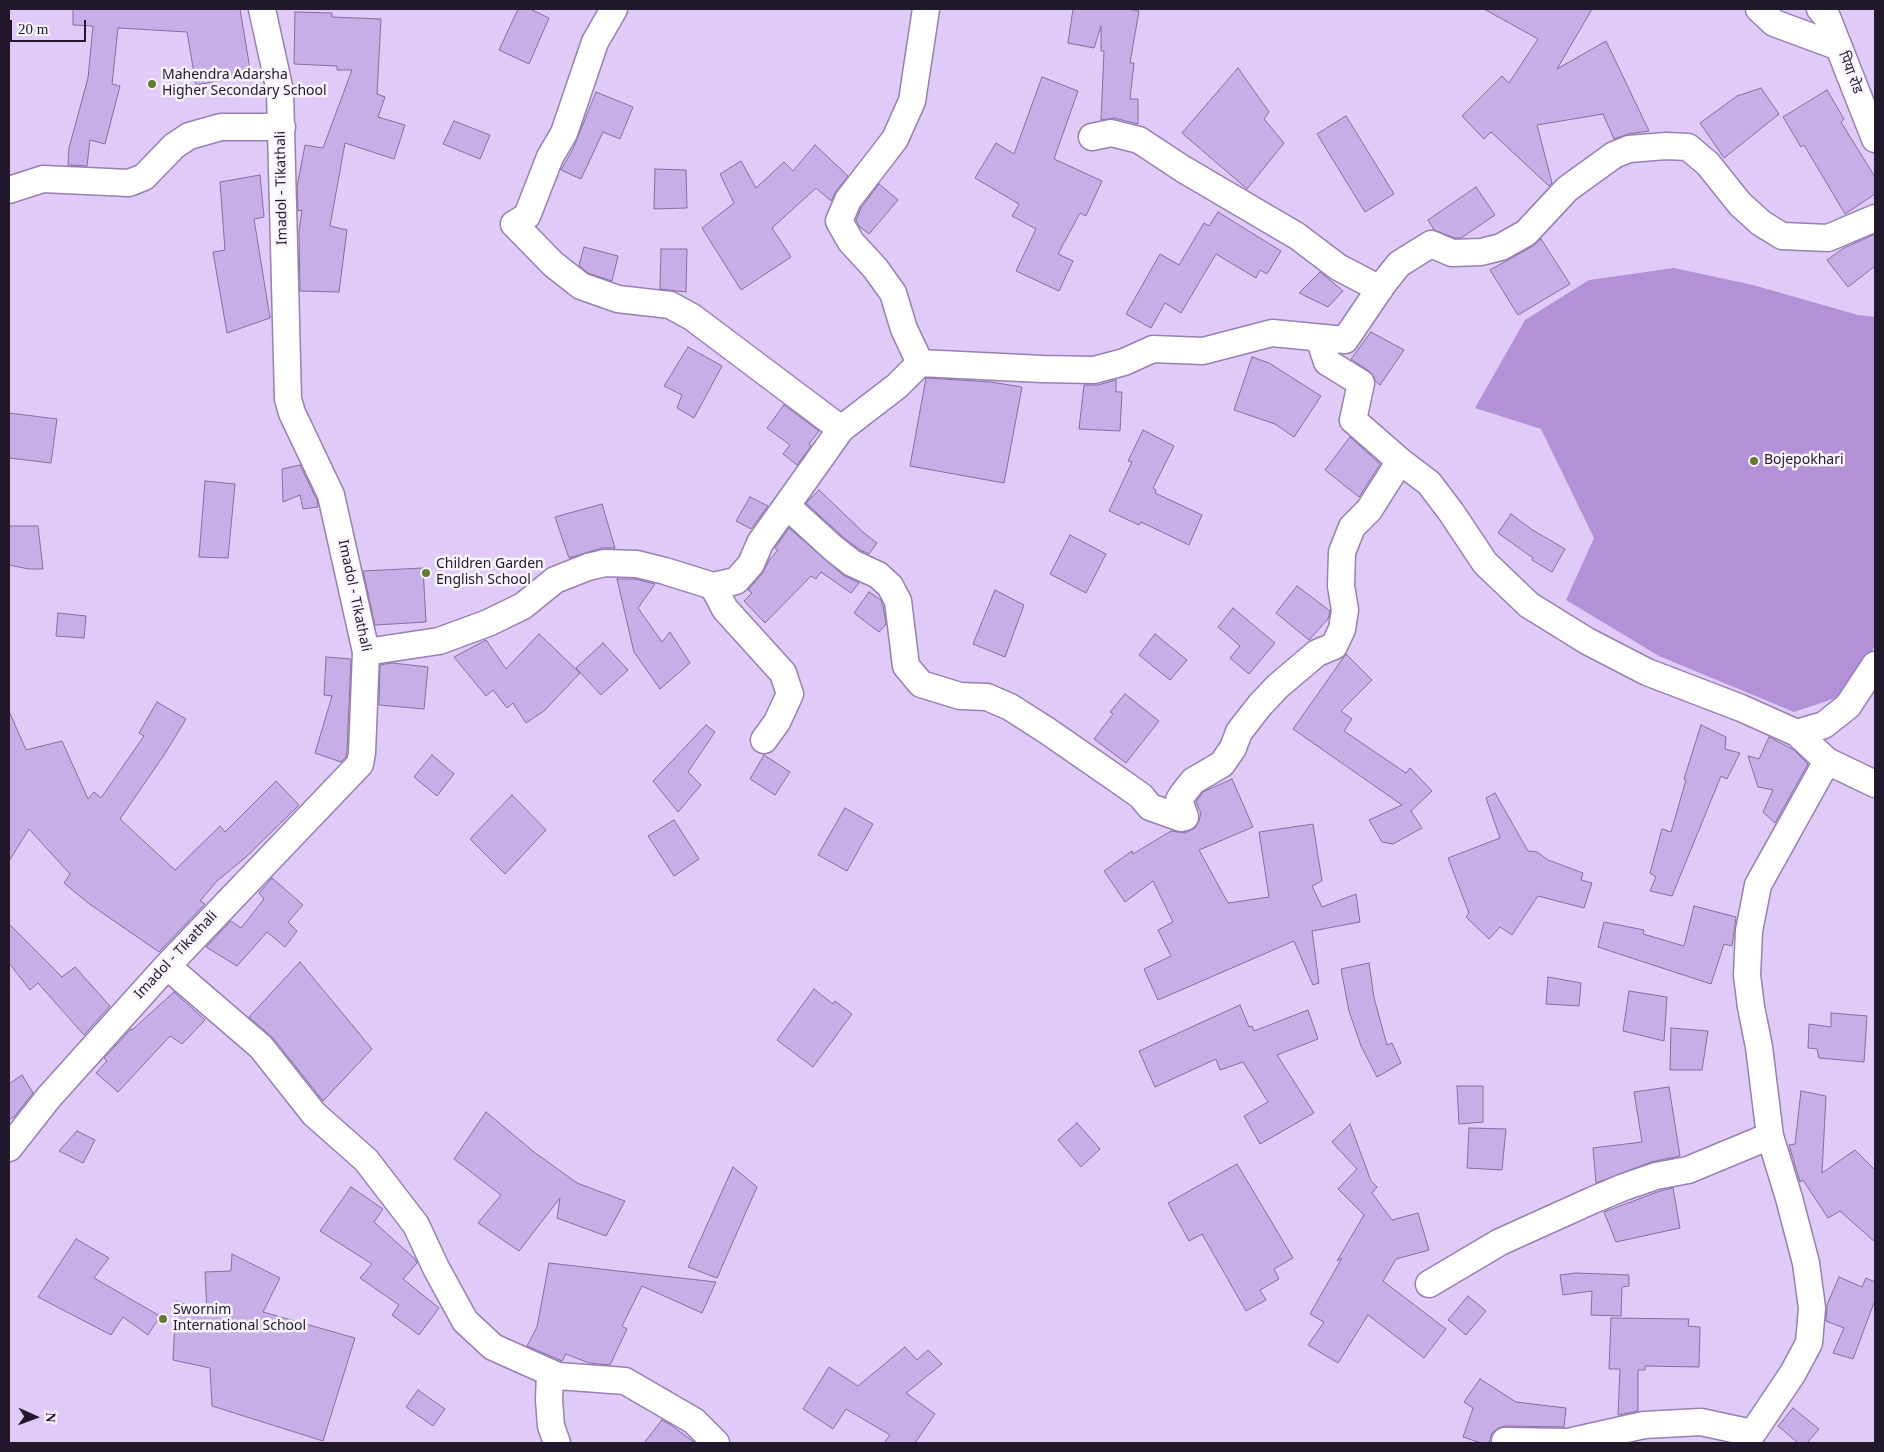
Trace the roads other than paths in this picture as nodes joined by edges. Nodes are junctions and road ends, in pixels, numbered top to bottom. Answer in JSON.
{"nodes":[{"id":1,"x":262,"y":9,"type":"edge"},
{"id":2,"x":614,"y":9,"type":"edge"},
{"id":3,"x":926,"y":9,"type":"edge"},
{"id":4,"x":1759,"y":9,"type":"edge"},
{"id":5,"x":1820,"y":9,"type":"edge"},
{"id":6,"x":1838,"y":47,"type":"junction"},
{"id":7,"x":282,"y":127,"type":"junction"},
{"id":8,"x":1873,"y":130,"type":"edge"},
{"id":9,"x":1092,"y":137,"type":"dead end"},
{"id":10,"x":9,"y":190,"type":"edge"},
{"id":11,"x":1875,"y":218,"type":"edge"},
{"id":12,"x":1380,"y":289,"type":"junction"},
{"id":13,"x":1319,"y":338,"type":"junction"},
{"id":14,"x":920,"y":363,"type":"junction"},
{"id":15,"x":841,"y":429,"type":"junction"},
{"id":16,"x":1400,"y":461,"type":"junction"},
{"id":17,"x":787,"y":506,"type":"junction"},
{"id":18,"x":713,"y":586,"type":"junction"},
{"id":19,"x":366,"y":652,"type":"junction"},
{"id":20,"x":1875,"y":665,"type":"edge"},
{"id":21,"x":1797,"y":733,"type":"junction"},
{"id":22,"x":764,"y":740,"type":"dead end"},
{"id":23,"x":1827,"y":761,"type":"junction"},
{"id":24,"x":1875,"y":784,"type":"edge"},
{"id":25,"x":167,"y":966,"type":"junction"},
{"id":26,"x":1770,"y":1136,"type":"junction"},
{"id":27,"x":9,"y":1148,"type":"edge"},
{"id":28,"x":1429,"y":1284,"type":"dead end"},
{"id":29,"x":550,"y":1373,"type":"junction"},
{"id":30,"x":1749,"y":1438,"type":"edge"},
{"id":31,"x":1505,"y":1441,"type":"dead end"},
{"id":32,"x":557,"y":1443,"type":"edge"},
{"id":33,"x":716,"y":1443,"type":"edge"}],
"edges":[{"from":1,"to":7,"type":"street","name":"Imadol - Tikathali"},
{"from":2,"to":15,"type":"street"},
{"from":3,"to":14,"type":"street"},
{"from":4,"to":6,"type":"street"},
{"from":5,"to":6,"type":"street","name":"पिया रोड"},
{"from":6,"to":8,"type":"street","name":"पिया रोड"},
{"from":7,"to":10,"type":"street"},
{"from":7,"to":19,"type":"street","name":"Imadol - Tikathali"},
{"from":9,"to":12,"type":"street"},
{"from":11,"to":12,"type":"street"},
{"from":12,"to":13,"type":"street"},
{"from":13,"to":14,"type":"street"},
{"from":13,"to":16,"type":"street"},
{"from":14,"to":15,"type":"street"},
{"from":15,"to":17,"type":"street"},
{"from":16,"to":17,"type":"street"},
{"from":16,"to":21,"type":"street"},
{"from":17,"to":18,"type":"street"},
{"from":18,"to":19,"type":"street"},
{"from":18,"to":22,"type":"street"},
{"from":19,"to":25,"type":"street","name":"Imadol - Tikathali"},
{"from":20,"to":21,"type":"street"},
{"from":21,"to":23,"type":"street"},
{"from":23,"to":24,"type":"street"},
{"from":23,"to":26,"type":"street"},
{"from":25,"to":27,"type":"street","name":"Imadol - Tikathali"},
{"from":25,"to":29,"type":"street"},
{"from":26,"to":28,"type":"street"},
{"from":26,"to":30,"type":"street"},
{"from":29,"to":32,"type":"street"},
{"from":29,"to":33,"type":"street"},
{"from":30,"to":31,"type":"street"}]}
